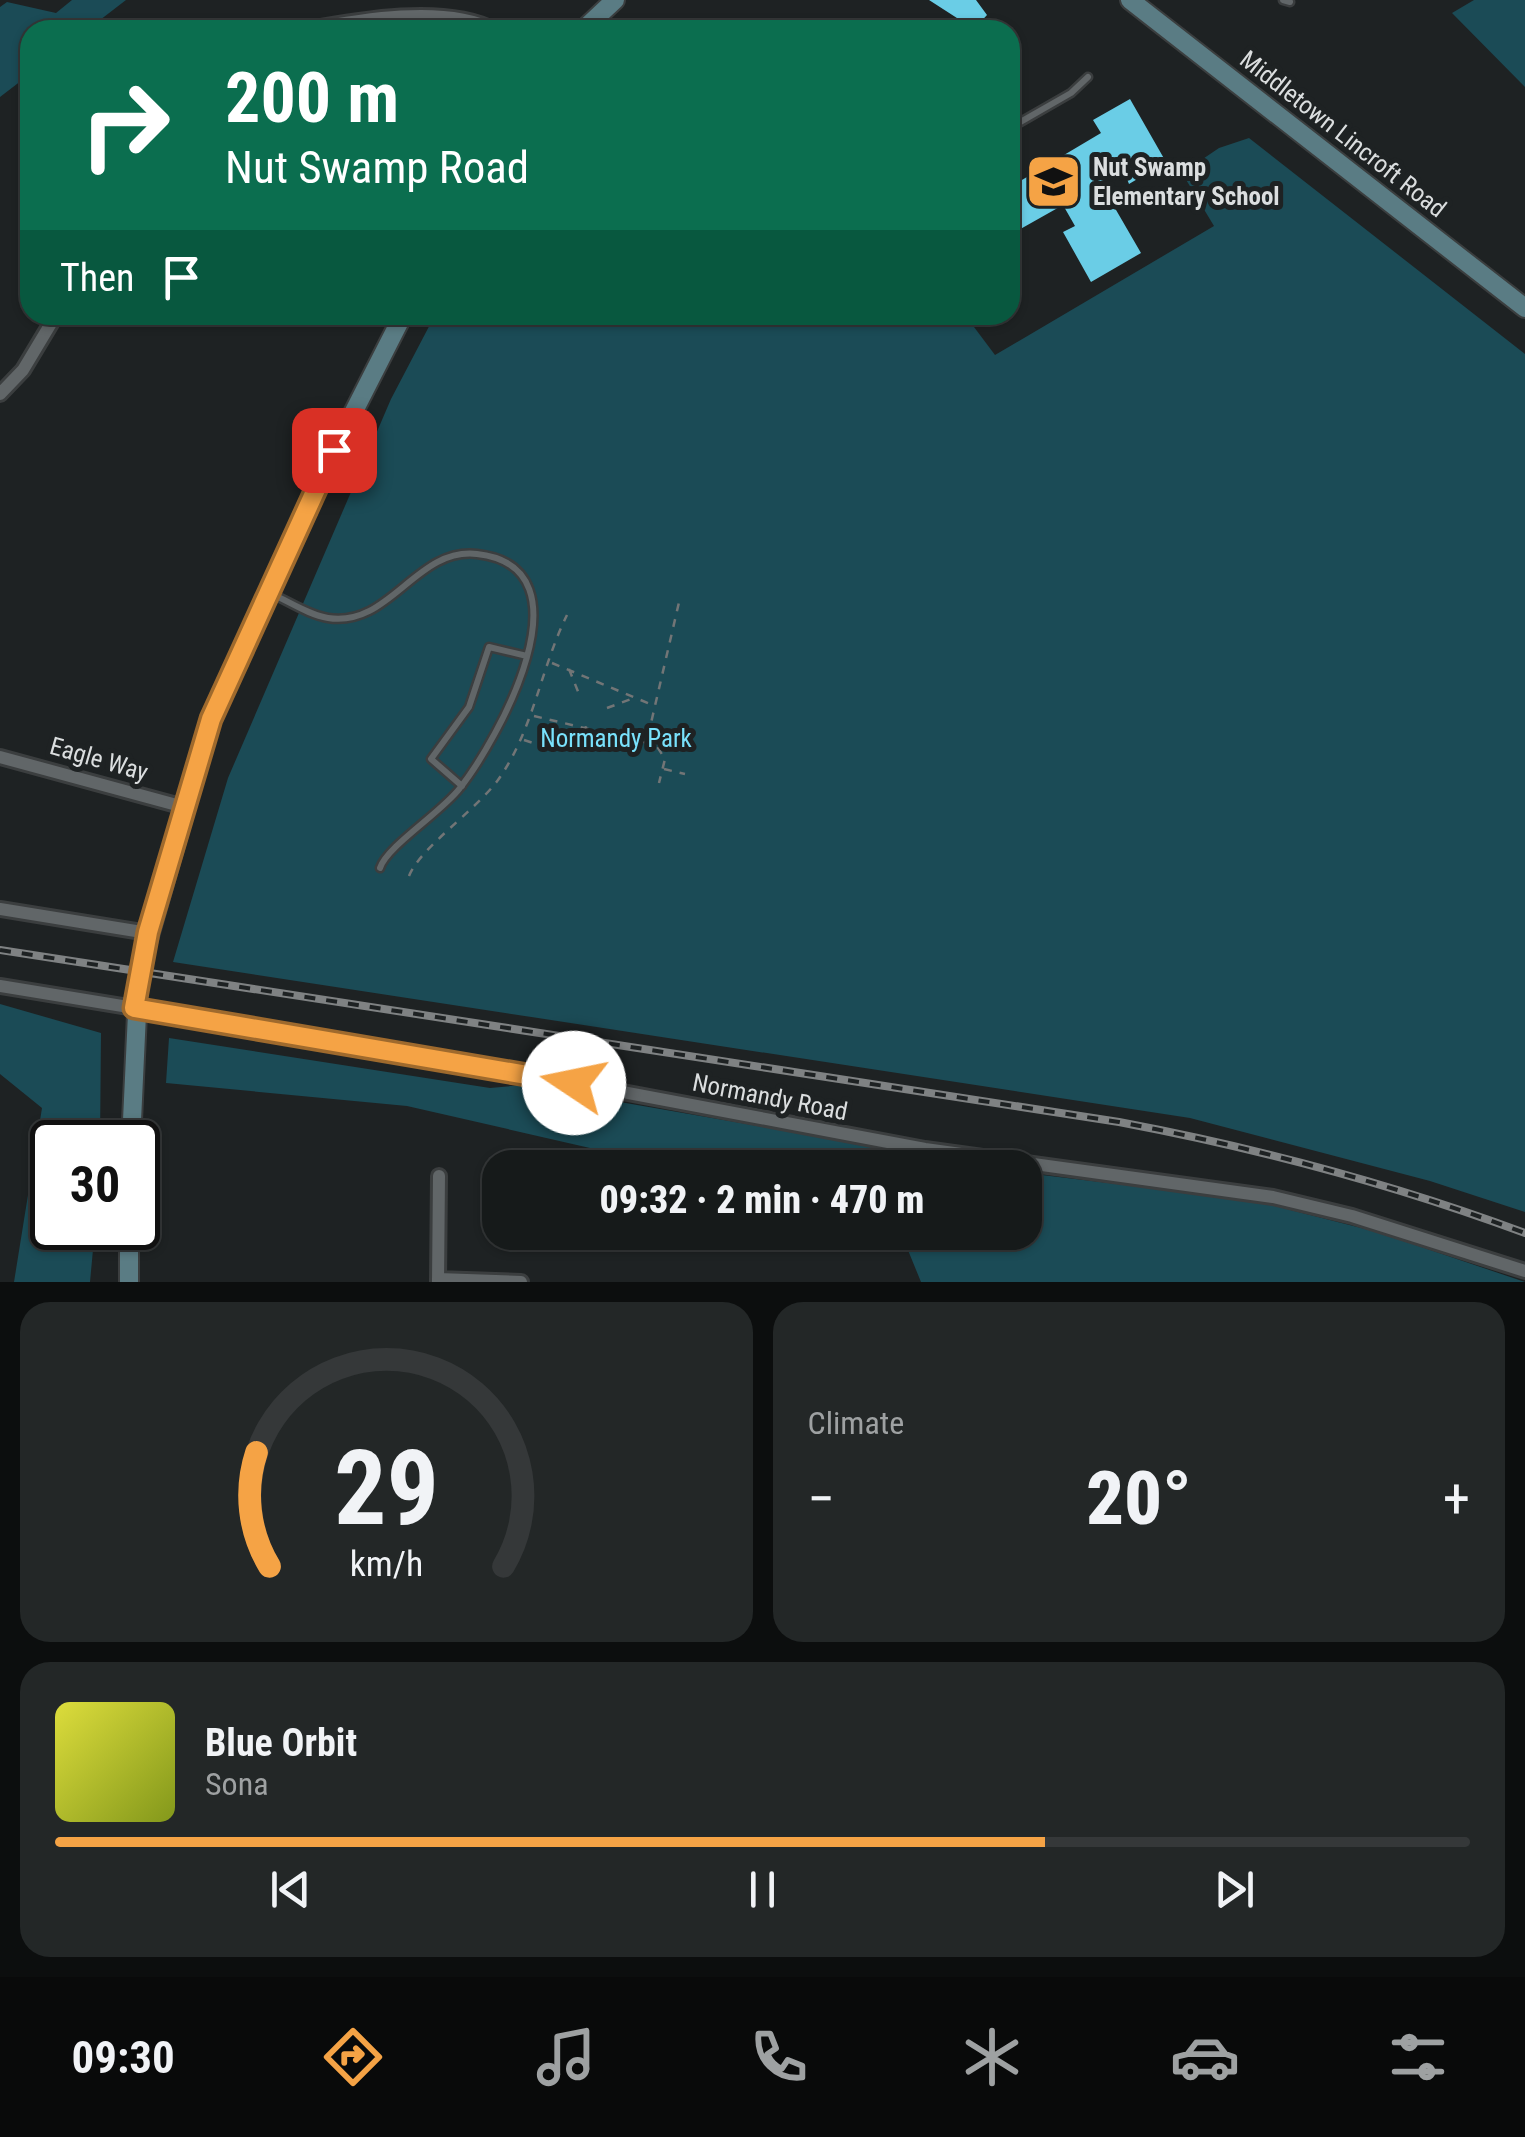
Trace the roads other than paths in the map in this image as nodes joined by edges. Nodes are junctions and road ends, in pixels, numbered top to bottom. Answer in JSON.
{"nodes":[{"id":1,"x":616,"y":0,"type":"edge"},
{"id":2,"x":1130,"y":0,"type":"edge"},
{"id":3,"x":395,"y":20,"type":"edge"},
{"id":4,"x":472,"y":20,"type":"edge"},
{"id":5,"x":594,"y":20,"type":"edge"},
{"id":6,"x":1088,"y":77,"type":"dead end"},
{"id":7,"x":1020,"y":122,"type":"edge"},
{"id":8,"x":1525,"y":308,"type":"edge"},
{"id":9,"x":51,"y":325,"type":"edge"},
{"id":10,"x":398,"y":325,"type":"edge"},
{"id":11,"x":0,"y":394,"type":"edge"},
{"id":12,"x":267,"y":591,"type":"junction"},
{"id":13,"x":527,"y":656,"type":"junction"},
{"id":14,"x":0,"y":757,"type":"edge"},
{"id":15,"x":462,"y":786,"type":"junction"},
{"id":16,"x":184,"y":807,"type":"junction"},
{"id":17,"x":380,"y":868,"type":"dead end"},
{"id":18,"x":0,"y":909,"type":"edge"},
{"id":19,"x":148,"y":932,"type":"junction"},
{"id":20,"x":0,"y":986,"type":"edge"},
{"id":21,"x":134,"y":1008,"type":"junction"},
{"id":22,"x":131,"y":1120,"type":"edge"},
{"id":23,"x":438,"y":1176,"type":"dead end"},
{"id":24,"x":129,"y":1250,"type":"edge"},
{"id":25,"x":1525,"y":1272,"type":"edge"},
{"id":26,"x":438,"y":1280,"type":"edge"},
{"id":27,"x":129,"y":1282,"type":"edge"},
{"id":28,"x":521,"y":1282,"type":"edge"}],
"edges":[{"from":1,"to":5,"type":"main road"},
{"from":2,"to":8,"type":"main road","name":"Middletown Lincroft Road"},
{"from":3,"to":4,"type":"street"},
{"from":6,"to":7,"type":"lane"},
{"from":9,"to":11,"type":"street"},
{"from":10,"to":12,"type":"main road"},
{"from":12,"to":13,"type":"lane"},
{"from":12,"to":16,"type":"main road"},
{"from":13,"to":15,"type":"lane"},
{"from":13,"to":15,"type":"lane"},
{"from":14,"to":16,"type":"street","name":"Eagle Way"},
{"from":15,"to":17,"type":"lane"},
{"from":16,"to":19,"type":"main road"},
{"from":18,"to":19,"type":"street"},
{"from":19,"to":21,"type":"main road"},
{"from":20,"to":21,"type":"street","name":"Normandy Road"},
{"from":21,"to":22,"type":"main road"},
{"from":21,"to":25,"type":"street","name":"Normandy Road"},
{"from":23,"to":26,"type":"street"},
{"from":24,"to":27,"type":"main road"},
{"from":26,"to":28,"type":"street"}]}
